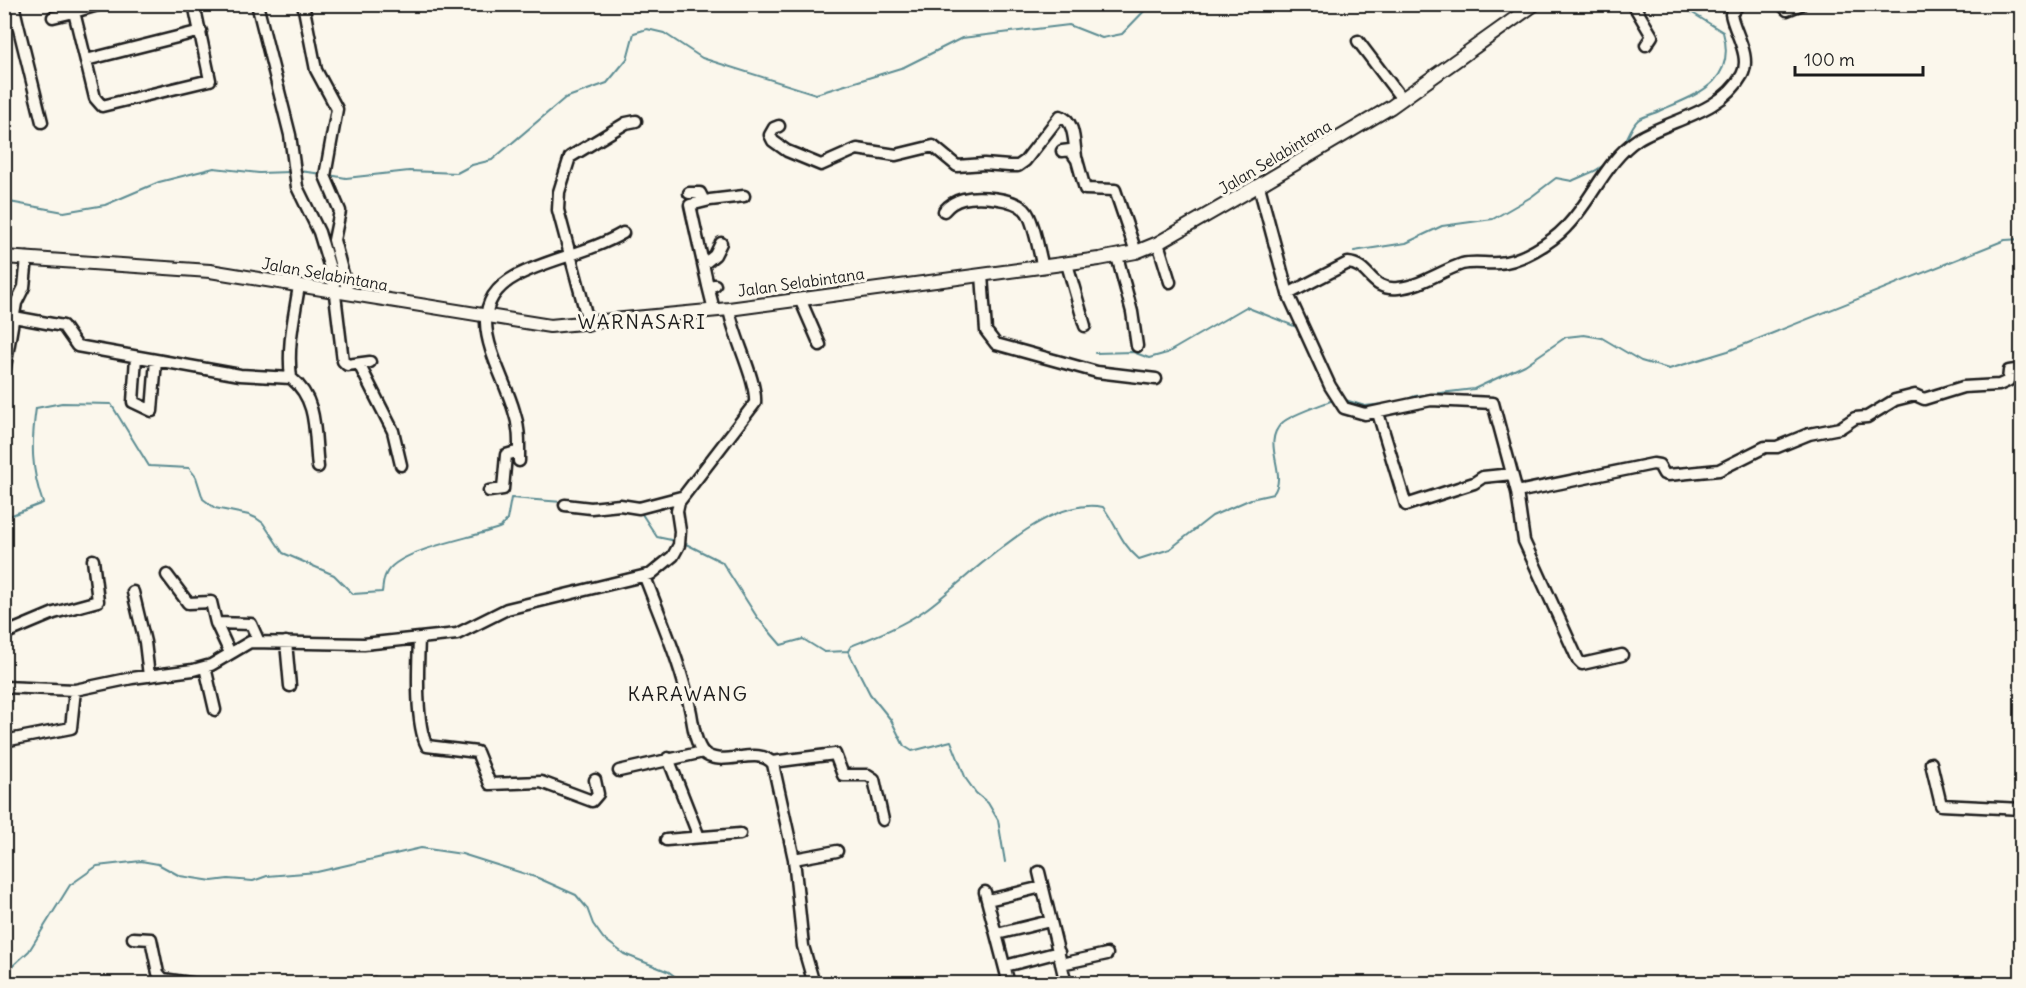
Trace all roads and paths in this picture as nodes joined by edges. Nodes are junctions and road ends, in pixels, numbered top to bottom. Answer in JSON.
{"nodes":[{"id":1,"x":13,"y":4,"type":"edge"},
{"id":2,"x":101,"y":4,"type":"edge"},
{"id":3,"x":194,"y":4,"type":"edge"},
{"id":4,"x":257,"y":4,"type":"edge"},
{"id":5,"x":303,"y":4,"type":"edge"},
{"id":6,"x":1633,"y":4,"type":"edge"},
{"id":7,"x":1739,"y":4,"type":"edge"},
{"id":8,"x":1781,"y":4,"type":"edge"},
{"id":9,"x":1802,"y":4,"type":"edge"},
{"id":10,"x":1531,"y":5,"type":"edge"},
{"id":11,"x":74,"y":12,"type":"junction"},
{"id":12,"x":53,"y":17,"type":"dead end"},
{"id":13,"x":17,"y":21,"type":"junction"},
{"id":14,"x":4,"y":24,"type":"edge"},
{"id":15,"x":201,"y":31,"type":"junction"},
{"id":16,"x":1358,"y":41,"type":"dead end"},
{"id":17,"x":1646,"y":45,"type":"dead end"},
{"id":18,"x":86,"y":60,"type":"junction"},
{"id":19,"x":1402,"y":99,"type":"junction"},
{"id":20,"x":636,"y":121,"type":"dead end"},
{"id":21,"x":42,"y":122,"type":"dead end"},
{"id":22,"x":779,"y":126,"type":"dead end"},
{"id":23,"x":1062,"y":151,"type":"dead end"},
{"id":24,"x":1076,"y":157,"type":"junction"},
{"id":25,"x":1259,"y":186,"type":"junction"},
{"id":26,"x":689,"y":193,"type":"dead end"},
{"id":27,"x":744,"y":196,"type":"dead end"},
{"id":28,"x":704,"y":201,"type":"junction"},
{"id":29,"x":944,"y":212,"type":"dead end"},
{"id":30,"x":623,"y":233,"type":"dead end"},
{"id":31,"x":721,"y":243,"type":"dead end"},
{"id":32,"x":1158,"y":243,"type":"junction"},
{"id":33,"x":1136,"y":252,"type":"junction"},
{"id":34,"x":572,"y":255,"type":"junction"},
{"id":35,"x":1117,"y":256,"type":"junction"},
{"id":36,"x":4,"y":257,"type":"edge"},
{"id":37,"x":27,"y":258,"type":"junction"},
{"id":38,"x":704,"y":264,"type":"junction"},
{"id":39,"x":1067,"y":264,"type":"junction"},
{"id":40,"x":1043,"y":267,"type":"junction"},
{"id":41,"x":982,"y":275,"type":"junction"},
{"id":42,"x":1170,"y":282,"type":"dead end"},
{"id":43,"x":299,"y":286,"type":"junction"},
{"id":44,"x":335,"y":291,"type":"junction"},
{"id":45,"x":348,"y":293,"type":"junction"},
{"id":46,"x":1288,"y":294,"type":"junction"},
{"id":47,"x":800,"y":299,"type":"junction"},
{"id":48,"x":729,"y":309,"type":"junction"},
{"id":49,"x":714,"y":310,"type":"junction"},
{"id":50,"x":14,"y":317,"type":"junction"},
{"id":51,"x":485,"y":317,"type":"junction"},
{"id":52,"x":589,"y":325,"type":"junction"},
{"id":53,"x":1085,"y":326,"type":"dead end"},
{"id":54,"x":820,"y":345,"type":"dead end"},
{"id":55,"x":1137,"y":346,"type":"dead end"},
{"id":56,"x":136,"y":357,"type":"junction"},
{"id":57,"x":156,"y":360,"type":"junction"},
{"id":58,"x":2022,"y":369,"type":"edge"},
{"id":59,"x":4,"y":373,"type":"edge"},
{"id":60,"x":291,"y":378,"type":"junction"},
{"id":61,"x":1156,"y":379,"type":"dead end"},
{"id":62,"x":1378,"y":413,"type":"junction"},
{"id":63,"x":401,"y":465,"type":"dead end"},
{"id":64,"x":318,"y":467,"type":"dead end"},
{"id":65,"x":1512,"y":474,"type":"junction"},
{"id":66,"x":489,"y":491,"type":"dead end"},
{"id":67,"x":1517,"y":492,"type":"junction"},
{"id":68,"x":681,"y":497,"type":"junction"},
{"id":69,"x":565,"y":505,"type":"dead end"},
{"id":70,"x":93,"y":560,"type":"dead end"},
{"id":71,"x":167,"y":575,"type":"dead end"},
{"id":72,"x":645,"y":577,"type":"junction"},
{"id":73,"x":133,"y":592,"type":"dead end"},
{"id":74,"x":216,"y":623,"type":"junction"},
{"id":75,"x":4,"y":634,"type":"edge"},
{"id":76,"x":419,"y":639,"type":"junction"},
{"id":77,"x":258,"y":642,"type":"junction"},
{"id":78,"x":286,"y":642,"type":"junction"},
{"id":79,"x":230,"y":653,"type":"junction"},
{"id":80,"x":1622,"y":655,"type":"dead end"},
{"id":81,"x":205,"y":667,"type":"junction"},
{"id":82,"x":149,"y":676,"type":"junction"},
{"id":83,"x":290,"y":686,"type":"dead end"},
{"id":84,"x":4,"y":687,"type":"edge"},
{"id":85,"x":75,"y":690,"type":"junction"},
{"id":86,"x":215,"y":710,"type":"dead end"},
{"id":87,"x":4,"y":741,"type":"edge"},
{"id":88,"x":703,"y":752,"type":"junction"},
{"id":89,"x":668,"y":758,"type":"junction"},
{"id":90,"x":772,"y":762,"type":"junction"},
{"id":91,"x":1931,"y":763,"type":"dead end"},
{"id":92,"x":619,"y":771,"type":"dead end"},
{"id":93,"x":595,"y":780,"type":"dead end"},
{"id":94,"x":2022,"y":808,"type":"edge"},
{"id":95,"x":883,"y":820,"type":"dead end"},
{"id":96,"x":740,"y":834,"type":"dead end"},
{"id":97,"x":699,"y":837,"type":"junction"},
{"id":98,"x":666,"y":840,"type":"dead end"},
{"id":99,"x":837,"y":851,"type":"dead end"},
{"id":100,"x":794,"y":859,"type":"junction"},
{"id":101,"x":1039,"y":872,"type":"dead end"},
{"id":102,"x":1042,"y":887,"type":"junction"},
{"id":103,"x":1050,"y":921,"type":"junction"},
{"id":104,"x":997,"y":934,"type":"junction"},
{"id":105,"x":133,"y":938,"type":"dead end"},
{"id":106,"x":1059,"y":952,"type":"junction"},
{"id":107,"x":1107,"y":954,"type":"dead end"},
{"id":108,"x":1061,"y":964,"type":"junction"},
{"id":109,"x":1005,"y":966,"type":"junction"},
{"id":110,"x":197,"y":984,"type":"edge"},
{"id":111,"x":814,"y":984,"type":"edge"},
{"id":112,"x":1009,"y":984,"type":"edge"},
{"id":113,"x":1066,"y":984,"type":"edge"}],
"edges":[{"from":1,"to":13,"type":"street"},
{"from":2,"to":11,"type":"street"},
{"from":3,"to":15,"type":"street"},
{"from":4,"to":44,"type":"street"},
{"from":5,"to":45,"type":"street"},
{"from":6,"to":17,"type":"street"},
{"from":7,"to":46,"type":"street"},
{"from":8,"to":9,"type":"street"},
{"from":10,"to":19,"type":"street","name":"Jalan Selabintana"},
{"from":11,"to":12,"type":"street"},
{"from":11,"to":18,"type":"street"},
{"from":13,"to":14,"type":"street"},
{"from":13,"to":21,"type":"street"},
{"from":15,"to":18,"type":"street"},
{"from":15,"to":18,"type":"street"},
{"from":16,"to":19,"type":"street"},
{"from":19,"to":25,"type":"street","name":"Jalan Selabintana"},
{"from":20,"to":34,"type":"street"},
{"from":22,"to":24,"type":"street"},
{"from":23,"to":24,"type":"street"},
{"from":24,"to":33,"type":"street"},
{"from":25,"to":32,"type":"street","name":"Jalan Selabintana"},
{"from":25,"to":46,"type":"street"},
{"from":26,"to":28,"type":"street"},
{"from":27,"to":28,"type":"street"},
{"from":28,"to":38,"type":"street"},
{"from":29,"to":40,"type":"street"},
{"from":30,"to":34,"type":"street"},
{"from":31,"to":38,"type":"street"},
{"from":32,"to":33,"type":"street","name":"Jalan Selabintana"},
{"from":32,"to":42,"type":"street"},
{"from":33,"to":35,"type":"street","name":"Jalan Selabintana"},
{"from":34,"to":51,"type":"street"},
{"from":34,"to":52,"type":"street"},
{"from":35,"to":39,"type":"street","name":"Jalan Selabintana"},
{"from":35,"to":55,"type":"street"},
{"from":36,"to":37,"type":"street","name":"Jalan Selabintana"},
{"from":37,"to":43,"type":"street","name":"Jalan Selabintana"},
{"from":37,"to":50,"type":"street"},
{"from":38,"to":49,"type":"street"},
{"from":39,"to":40,"type":"street","name":"Jalan Selabintana"},
{"from":39,"to":53,"type":"street"},
{"from":40,"to":41,"type":"street","name":"Jalan Selabintana"},
{"from":41,"to":47,"type":"street","name":"Jalan Selabintana"},
{"from":41,"to":61,"type":"street"},
{"from":43,"to":44,"type":"street","name":"Jalan Selabintana"},
{"from":43,"to":60,"type":"street"},
{"from":44,"to":45,"type":"street","name":"Jalan Selabintana"},
{"from":44,"to":63,"type":"street"},
{"from":45,"to":51,"type":"street","name":"Jalan Selabintana"},
{"from":46,"to":62,"type":"street"},
{"from":47,"to":48,"type":"street","name":"Jalan Selabintana"},
{"from":47,"to":54,"type":"street"},
{"from":48,"to":49,"type":"street","name":"Jalan Selabintana"},
{"from":48,"to":68,"type":"street"},
{"from":49,"to":52,"type":"street","name":"Jalan Selabintana"},
{"from":50,"to":56,"type":"street"},
{"from":50,"to":59,"type":"street"},
{"from":51,"to":52,"type":"street","name":"Jalan Selabintana"},
{"from":51,"to":66,"type":"street"},
{"from":56,"to":57,"type":"street"},
{"from":56,"to":57,"type":"street"},
{"from":57,"to":60,"type":"street"},
{"from":58,"to":67,"type":"street"},
{"from":60,"to":64,"type":"street"},
{"from":62,"to":65,"type":"street"},
{"from":62,"to":65,"type":"street"},
{"from":65,"to":67,"type":"street"},
{"from":67,"to":80,"type":"street"},
{"from":68,"to":69,"type":"street"},
{"from":68,"to":72,"type":"street"},
{"from":70,"to":75,"type":"street"},
{"from":71,"to":74,"type":"street"},
{"from":72,"to":76,"type":"street"},
{"from":72,"to":88,"type":"street"},
{"from":73,"to":82,"type":"street"},
{"from":74,"to":77,"type":"street"},
{"from":74,"to":79,"type":"street"},
{"from":76,"to":78,"type":"street"},
{"from":76,"to":93,"type":"street"},
{"from":77,"to":78,"type":"street"},
{"from":77,"to":79,"type":"street"},
{"from":78,"to":83,"type":"street"},
{"from":79,"to":81,"type":"street"},
{"from":81,"to":82,"type":"street"},
{"from":81,"to":86,"type":"street"},
{"from":82,"to":85,"type":"street"},
{"from":84,"to":85,"type":"street"},
{"from":85,"to":87,"type":"street"},
{"from":88,"to":89,"type":"street"},
{"from":88,"to":90,"type":"street"},
{"from":89,"to":92,"type":"street"},
{"from":89,"to":97,"type":"street"},
{"from":90,"to":95,"type":"street"},
{"from":90,"to":100,"type":"street"},
{"from":91,"to":94,"type":"street"},
{"from":96,"to":97,"type":"street"},
{"from":97,"to":98,"type":"street"},
{"from":99,"to":100,"type":"street"},
{"from":100,"to":111,"type":"street"},
{"from":101,"to":102,"type":"street"},
{"from":102,"to":103,"type":"street"},
{"from":102,"to":104,"type":"street"},
{"from":103,"to":104,"type":"street"},
{"from":103,"to":106,"type":"street"},
{"from":104,"to":109,"type":"street"},
{"from":105,"to":110,"type":"street"},
{"from":106,"to":108,"type":"street"},
{"from":106,"to":109,"type":"street"},
{"from":107,"to":108,"type":"street"},
{"from":108,"to":113,"type":"street"},
{"from":109,"to":112,"type":"street"}]}
